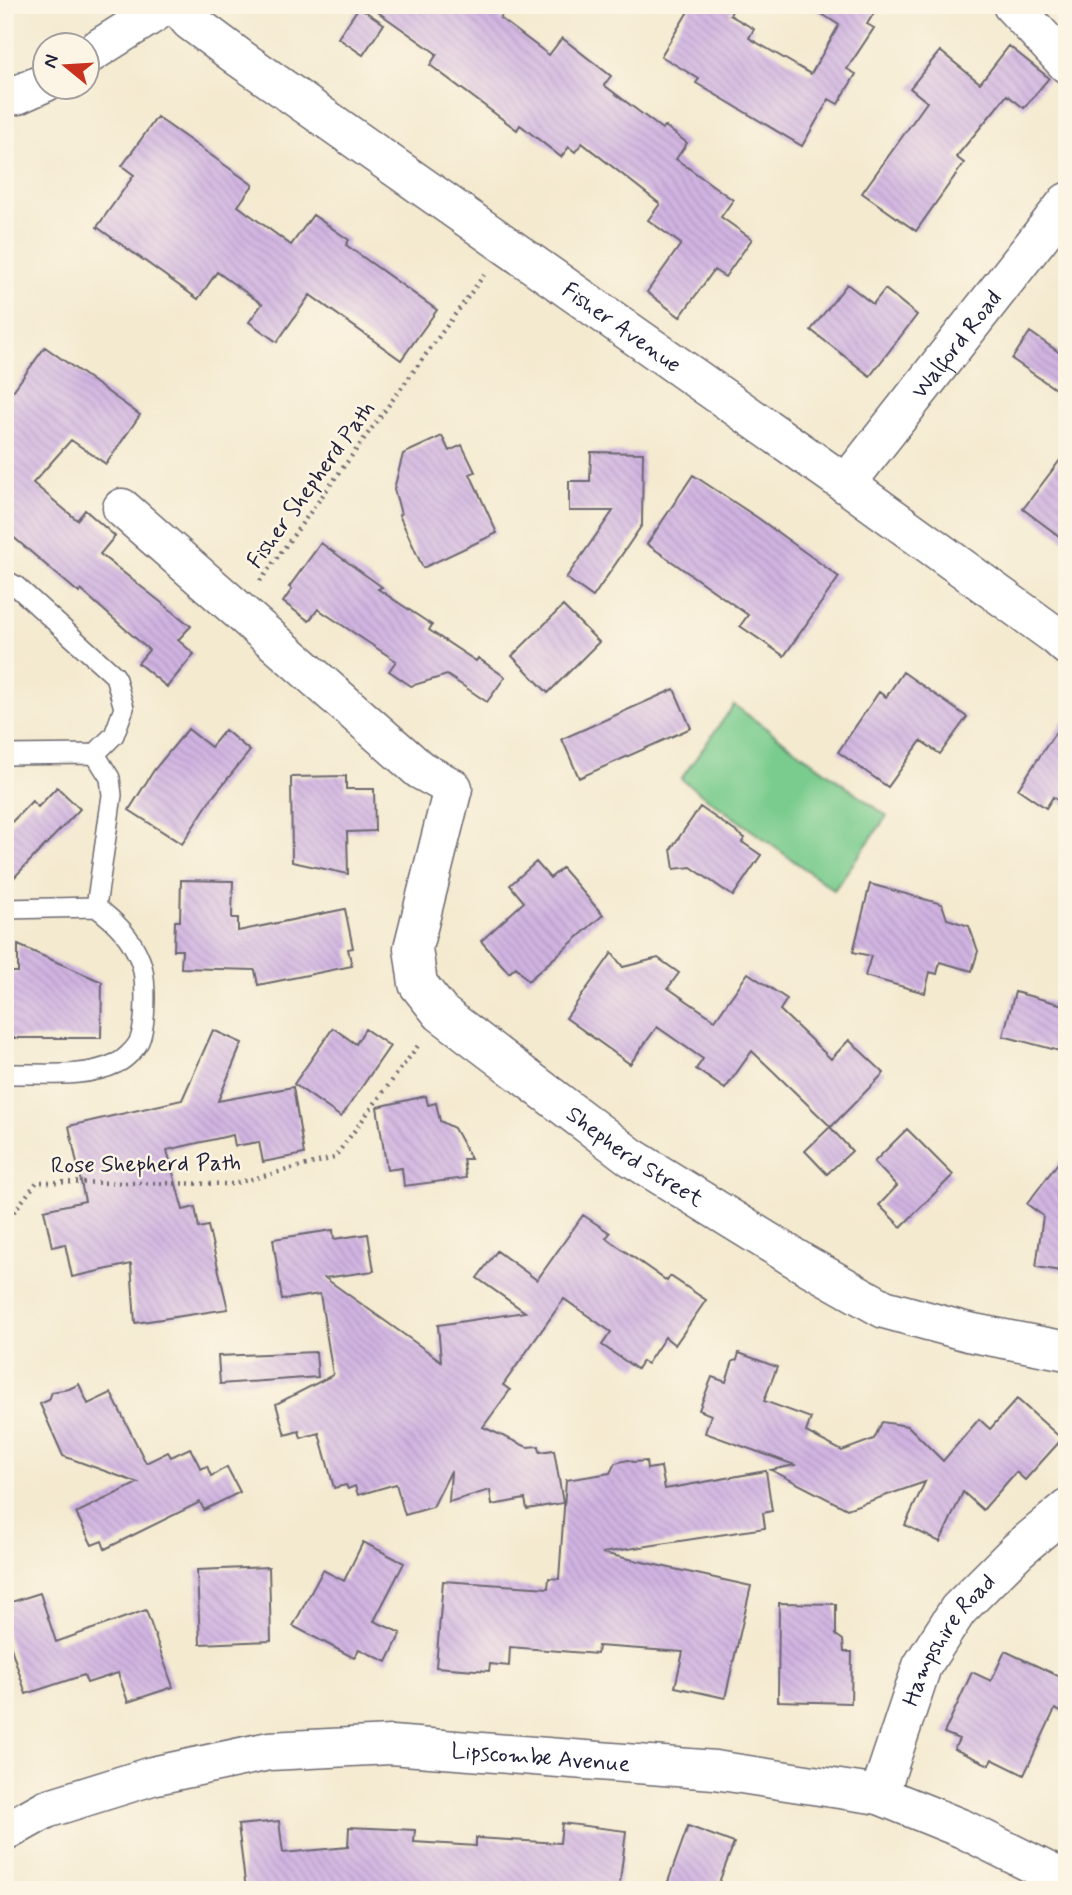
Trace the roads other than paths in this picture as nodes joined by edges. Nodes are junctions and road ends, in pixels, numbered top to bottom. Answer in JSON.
{"nodes":[{"id":1,"x":167,"y":5,"type":"edge"},
{"id":2,"x":177,"y":5,"type":"edge"},
{"id":3,"x":1012,"y":5,"type":"edge"},
{"id":4,"x":102,"y":46,"type":"edge"},
{"id":5,"x":1067,"y":64,"type":"edge"},
{"id":6,"x":32,"y":88,"type":"edge"},
{"id":7,"x":5,"y":97,"type":"edge"},
{"id":8,"x":1067,"y":202,"type":"edge"},
{"id":9,"x":846,"y":484,"type":"junction"},
{"id":10,"x":122,"y":508,"type":"dead end"},
{"id":11,"x":5,"y":580,"type":"edge"},
{"id":12,"x":1067,"y":646,"type":"edge"},
{"id":13,"x":95,"y":754,"type":"junction"},
{"id":14,"x":5,"y":755,"type":"edge"},
{"id":15,"x":96,"y":907,"type":"junction"},
{"id":16,"x":5,"y":909,"type":"edge"},
{"id":17,"x":5,"y":1074,"type":"edge"},
{"id":18,"x":1067,"y":1351,"type":"edge"},
{"id":19,"x":1065,"y":1513,"type":"edge"},
{"id":20,"x":879,"y":1795,"type":"junction"},
{"id":21,"x":5,"y":1832,"type":"edge"},
{"id":22,"x":1067,"y":1881,"type":"edge"}],
"edges":[{"from":1,"to":4,"type":"street"},
{"from":2,"to":9,"type":"street","name":"Fisher Avenue"},
{"from":3,"to":5,"type":"street"},
{"from":6,"to":7,"type":"street"},
{"from":8,"to":9,"type":"street","name":"Walford Road"},
{"from":9,"to":12,"type":"street","name":"Fisher Avenue"},
{"from":10,"to":18,"type":"street","name":"Shepherd Street"},
{"from":11,"to":13,"type":"lane"},
{"from":13,"to":14,"type":"lane"},
{"from":13,"to":15,"type":"lane"},
{"from":15,"to":16,"type":"lane"},
{"from":15,"to":17,"type":"lane"},
{"from":19,"to":20,"type":"street","name":"Hampshire Road"},
{"from":20,"to":21,"type":"street","name":"Lipscombe Avenue"},
{"from":20,"to":22,"type":"street","name":"Lipscombe Avenue"}]}
